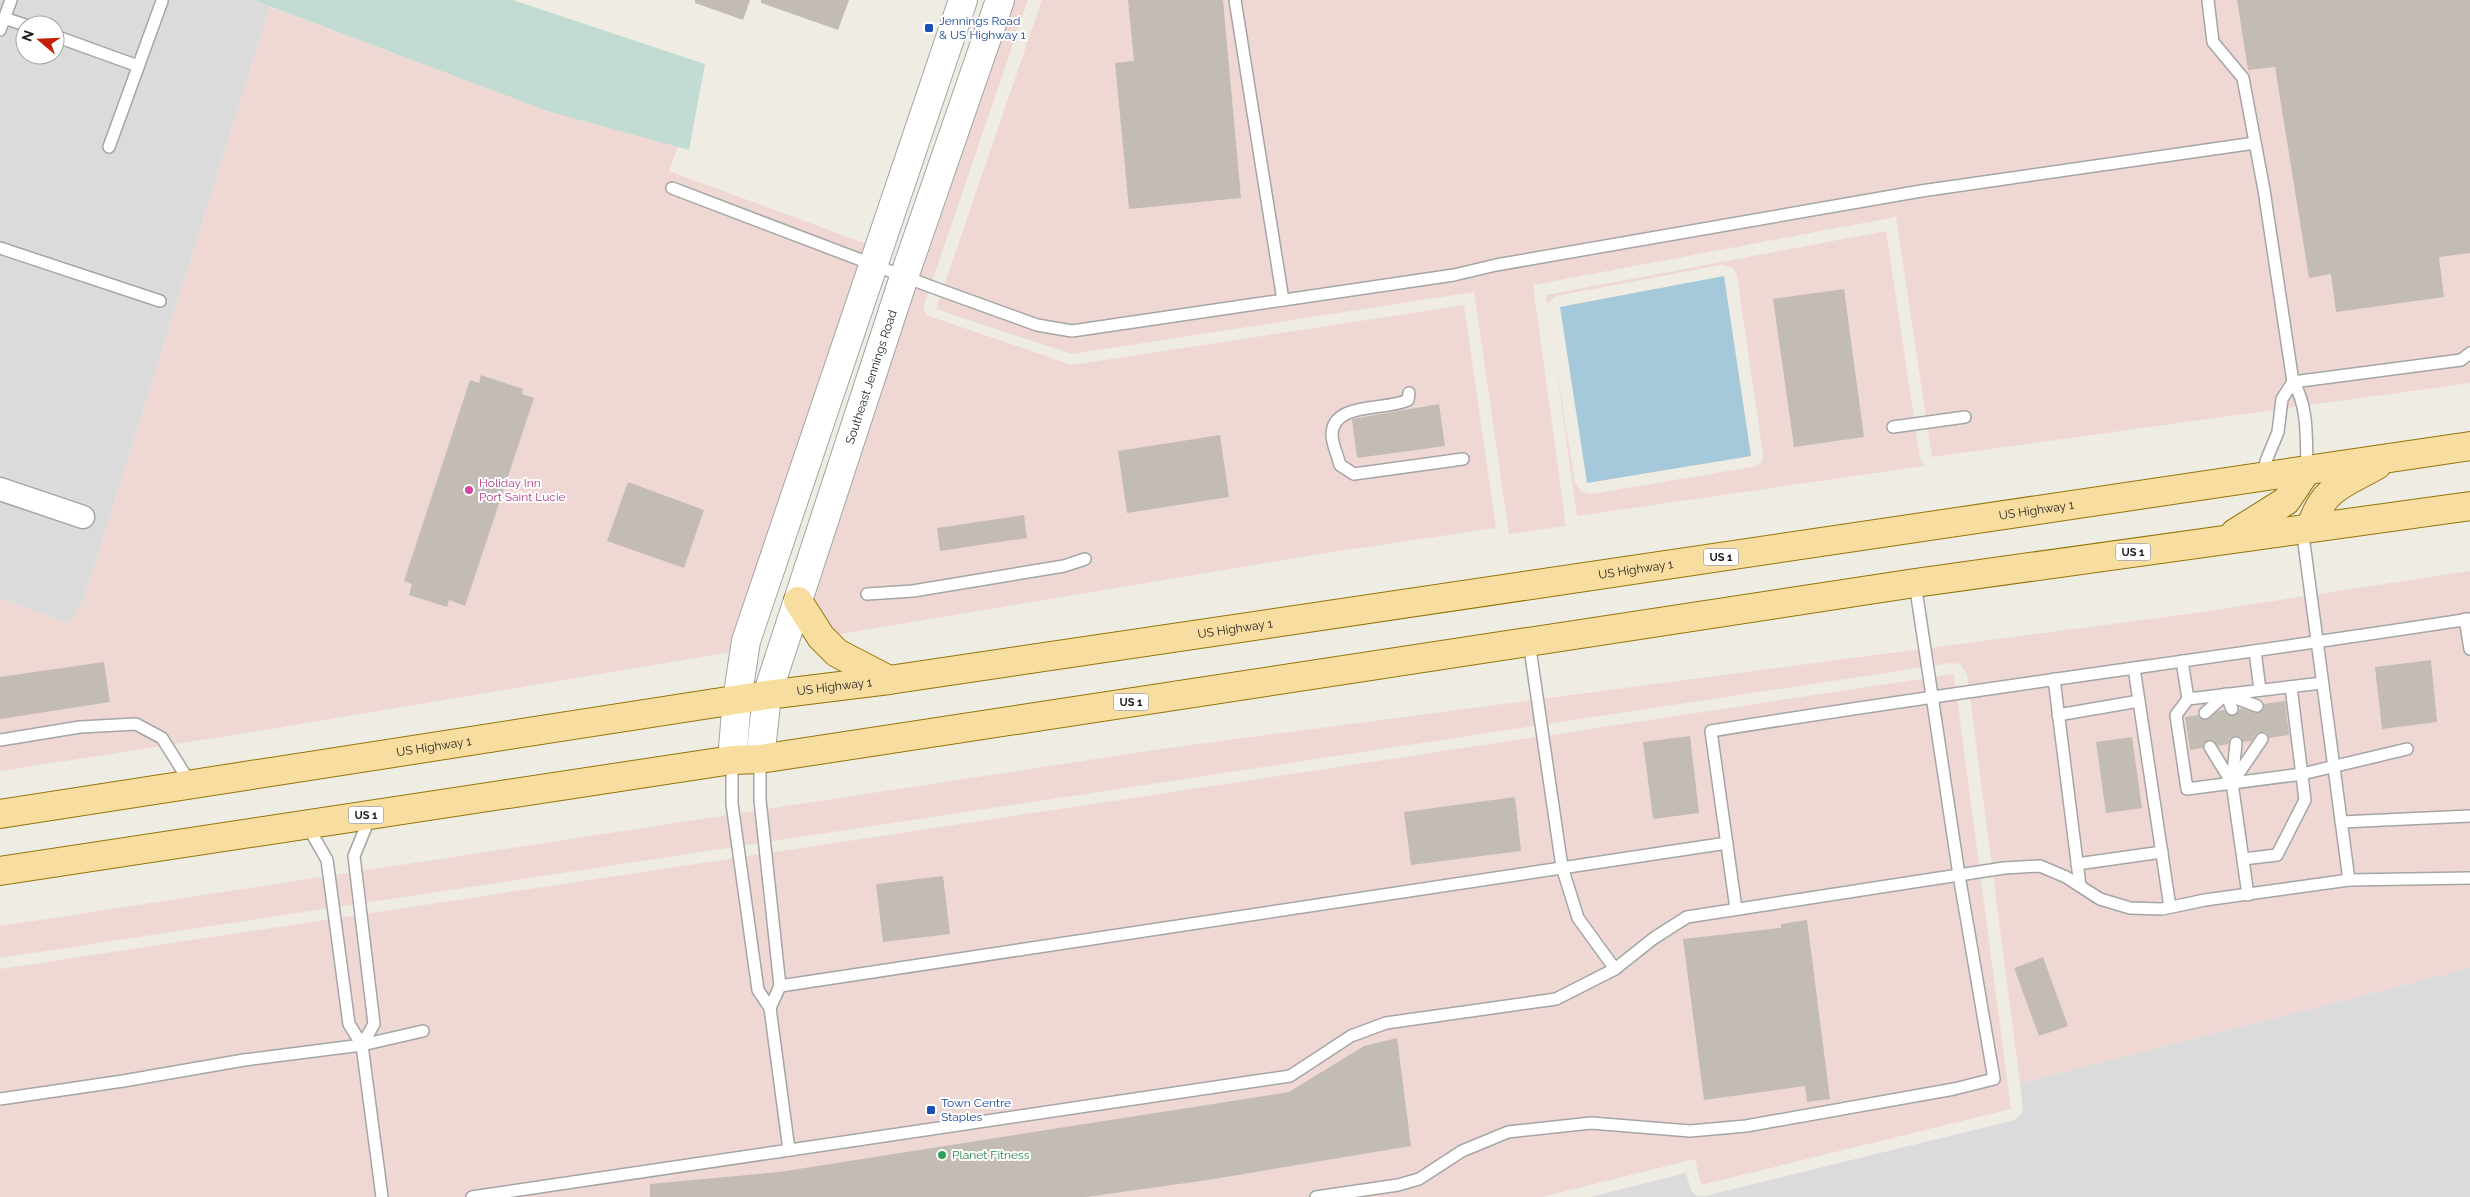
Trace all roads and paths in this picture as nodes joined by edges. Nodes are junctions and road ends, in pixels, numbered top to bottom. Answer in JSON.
{"nodes":[{"id":1,"x":10,"y":0,"type":"edge"},
{"id":2,"x":963,"y":0,"type":"edge"},
{"id":3,"x":1000,"y":0,"type":"edge"},
{"id":4,"x":1235,"y":0,"type":"edge"},
{"id":5,"x":2208,"y":0,"type":"edge"},
{"id":6,"x":162,"y":1,"type":"edge"},
{"id":7,"x":4,"y":18,"type":"junction"},
{"id":8,"x":15,"y":22,"type":"edge"},
{"id":9,"x":0,"y":30,"type":"edge"},
{"id":10,"x":65,"y":40,"type":"edge"},
{"id":11,"x":138,"y":66,"type":"junction"},
{"id":12,"x":2255,"y":143,"type":"junction"},
{"id":13,"x":109,"y":147,"type":"dead end"},
{"id":14,"x":672,"y":188,"type":"dead end"},
{"id":15,"x":0,"y":248,"type":"edge"},
{"id":16,"x":873,"y":266,"type":"junction"},
{"id":17,"x":904,"y":277,"type":"junction"},
{"id":18,"x":1283,"y":300,"type":"junction"},
{"id":19,"x":160,"y":301,"type":"dead end"},
{"id":20,"x":2470,"y":353,"type":"edge"},
{"id":21,"x":2293,"y":382,"type":"junction"},
{"id":22,"x":1409,"y":393,"type":"dead end"},
{"id":23,"x":1965,"y":417,"type":"dead end"},
{"id":24,"x":1893,"y":427,"type":"dead end"},
{"id":25,"x":2470,"y":446,"type":"edge"},
{"id":26,"x":2391,"y":457,"type":"junction"},
{"id":27,"x":1463,"y":459,"type":"dead end"},
{"id":28,"x":2307,"y":470,"type":"junction"},
{"id":29,"x":2263,"y":476,"type":"junction"},
{"id":30,"x":0,"y":488,"type":"edge"},
{"id":31,"x":2470,"y":506,"type":"edge"},
{"id":32,"x":82,"y":517,"type":"dead end"},
{"id":33,"x":2307,"y":528,"type":"junction"},
{"id":34,"x":2225,"y":539,"type":"junction"},
{"id":35,"x":1085,"y":559,"type":"dead end"},
{"id":36,"x":1914,"y":583,"type":"junction"},
{"id":37,"x":867,"y":594,"type":"dead end"},
{"id":38,"x":798,"y":601,"type":"junction"},
{"id":39,"x":2468,"y":619,"type":"edge"},
{"id":40,"x":1529,"y":642,"type":"junction"},
{"id":41,"x":2317,"y":643,"type":"junction"},
{"id":42,"x":2470,"y":649,"type":"edge"},
{"id":43,"x":2255,"y":651,"type":"junction"},
{"id":44,"x":2182,"y":661,"type":"junction"},
{"id":45,"x":2134,"y":668,"type":"junction"},
{"id":46,"x":2054,"y":679,"type":"junction"},
{"id":47,"x":889,"y":680,"type":"junction"},
{"id":48,"x":2322,"y":684,"type":"junction"},
{"id":49,"x":2291,"y":687,"type":"junction"},
{"id":50,"x":2260,"y":690,"type":"junction"},
{"id":51,"x":2226,"y":694,"type":"junction"},
{"id":52,"x":767,"y":695,"type":"junction"},
{"id":53,"x":1932,"y":696,"type":"junction"},
{"id":54,"x":2188,"y":698,"type":"junction"},
{"id":55,"x":737,"y":700,"type":"junction"},
{"id":56,"x":2139,"y":701,"type":"junction"},
{"id":57,"x":2257,"y":706,"type":"dead end"},
{"id":58,"x":2232,"y":709,"type":"dead end"},
{"id":59,"x":2205,"y":713,"type":"dead end"},
{"id":60,"x":2058,"y":715,"type":"junction"},
{"id":61,"x":2262,"y":739,"type":"dead end"},
{"id":62,"x":0,"y":740,"type":"edge"},
{"id":63,"x":2236,"y":743,"type":"dead end"},
{"id":64,"x":2210,"y":747,"type":"dead end"},
{"id":65,"x":2407,"y":749,"type":"dead end"},
{"id":66,"x":760,"y":759,"type":"junction"},
{"id":67,"x":732,"y":760,"type":"junction"},
{"id":68,"x":2334,"y":766,"type":"junction"},
{"id":69,"x":2302,"y":774,"type":"junction"},
{"id":70,"x":2232,"y":783,"type":"junction"},
{"id":71,"x":191,"y":784,"type":"junction"},
{"id":72,"x":0,"y":814,"type":"edge"},
{"id":73,"x":371,"y":814,"type":"junction"},
{"id":74,"x":2470,"y":816,"type":"edge"},
{"id":75,"x":2341,"y":822,"type":"junction"},
{"id":76,"x":306,"y":824,"type":"junction"},
{"id":77,"x":1727,"y":843,"type":"junction"},
{"id":78,"x":2162,"y":852,"type":"junction"},
{"id":79,"x":2243,"y":859,"type":"junction"},
{"id":80,"x":2077,"y":864,"type":"junction"},
{"id":81,"x":1562,"y":867,"type":"junction"},
{"id":82,"x":0,"y":871,"type":"edge"},
{"id":83,"x":1959,"y":875,"type":"junction"},
{"id":84,"x":2470,"y":878,"type":"edge"},
{"id":85,"x":2349,"y":880,"type":"junction"},
{"id":86,"x":2080,"y":886,"type":"junction"},
{"id":87,"x":2248,"y":894,"type":"junction"},
{"id":88,"x":2170,"y":908,"type":"junction"},
{"id":89,"x":1736,"y":909,"type":"junction"},
{"id":90,"x":1615,"y":969,"type":"junction"},
{"id":91,"x":780,"y":986,"type":"junction"},
{"id":92,"x":770,"y":1008,"type":"junction"},
{"id":93,"x":423,"y":1032,"type":"dead end"},
{"id":94,"x":362,"y":1045,"type":"junction"},
{"id":95,"x":0,"y":1099,"type":"edge"},
{"id":96,"x":789,"y":1150,"type":"junction"},
{"id":97,"x":382,"y":1197,"type":"edge"},
{"id":98,"x":472,"y":1197,"type":"edge"},
{"id":99,"x":1316,"y":1197,"type":"edge"}],
"edges":[{"from":1,"to":7,"type":"lane"},
{"from":2,"to":16,"type":"street"},
{"from":3,"to":17,"type":"street","name":"Southeast Jennings Road"},
{"from":4,"to":18,"type":"lane"},
{"from":5,"to":12,"type":"lane"},
{"from":6,"to":11,"type":"lane"},
{"from":7,"to":8,"type":"lane"},
{"from":7,"to":9,"type":"lane"},
{"from":10,"to":11,"type":"lane"},
{"from":11,"to":13,"type":"lane"},
{"from":12,"to":18,"type":"lane"},
{"from":12,"to":21,"type":"lane"},
{"from":14,"to":16,"type":"lane"},
{"from":15,"to":19,"type":"lane"},
{"from":16,"to":17,"type":"lane"},
{"from":16,"to":55,"type":"street"},
{"from":17,"to":18,"type":"lane"},
{"from":17,"to":38,"type":"street","name":"Southeast Jennings Road"},
{"from":20,"to":21,"type":"lane"},
{"from":21,"to":28,"type":"lane"},
{"from":21,"to":29,"type":"lane"},
{"from":22,"to":27,"type":"lane"},
{"from":23,"to":24,"type":"lane"},
{"from":25,"to":26,"type":"main road","name":"US Highway 1","number":"US 1"},
{"from":26,"to":28,"type":"main road","name":"US Highway 1","number":"US 1"},
{"from":26,"to":33,"type":"main road"},
{"from":28,"to":29,"type":"main road","name":"US Highway 1","number":"US 1"},
{"from":28,"to":34,"type":"main road"},
{"from":29,"to":47,"type":"main road","name":"US Highway 1","number":"US 1"},
{"from":30,"to":32,"type":"street"},
{"from":31,"to":33,"type":"main road","number":"US 1"},
{"from":33,"to":34,"type":"main road","number":"US 1"},
{"from":33,"to":41,"type":"lane"},
{"from":34,"to":36,"type":"main road","number":"US 1"},
{"from":35,"to":37,"type":"lane"},
{"from":36,"to":40,"type":"main road","number":"US 1"},
{"from":36,"to":53,"type":"lane"},
{"from":38,"to":47,"type":"main road"},
{"from":38,"to":52,"type":"street","name":"Southeast Jennings Road"},
{"from":39,"to":41,"type":"lane"},
{"from":39,"to":42,"type":"lane"},
{"from":40,"to":66,"type":"main road","number":"US 1"},
{"from":40,"to":81,"type":"lane"},
{"from":41,"to":43,"type":"lane"},
{"from":41,"to":48,"type":"lane"},
{"from":43,"to":44,"type":"lane"},
{"from":43,"to":50,"type":"lane"},
{"from":44,"to":45,"type":"lane"},
{"from":44,"to":54,"type":"lane"},
{"from":45,"to":46,"type":"lane"},
{"from":45,"to":56,"type":"lane"},
{"from":46,"to":53,"type":"lane"},
{"from":46,"to":60,"type":"lane"},
{"from":47,"to":52,"type":"main road","name":"US Highway 1","number":"US 1"},
{"from":48,"to":49,"type":"lane"},
{"from":48,"to":68,"type":"lane"},
{"from":49,"to":50,"type":"lane"},
{"from":49,"to":69,"type":"lane"},
{"from":50,"to":51,"type":"lane"},
{"from":51,"to":54,"type":"lane"},
{"from":51,"to":57,"type":"lane"},
{"from":51,"to":58,"type":"lane"},
{"from":51,"to":59,"type":"lane"},
{"from":52,"to":55,"type":"main road","name":"US Highway 1","number":"US 1"},
{"from":52,"to":66,"type":"street","name":"Southeast Jennings Road"},
{"from":53,"to":77,"type":"lane"},
{"from":53,"to":83,"type":"lane"},
{"from":54,"to":70,"type":"lane"},
{"from":55,"to":67,"type":"street"},
{"from":55,"to":71,"type":"main road","name":"US Highway 1","number":"US 1"},
{"from":56,"to":60,"type":"lane"},
{"from":56,"to":78,"type":"lane"},
{"from":60,"to":80,"type":"lane"},
{"from":61,"to":70,"type":"lane"},
{"from":62,"to":71,"type":"lane"},
{"from":63,"to":70,"type":"lane"},
{"from":64,"to":70,"type":"lane"},
{"from":65,"to":68,"type":"lane"},
{"from":66,"to":67,"type":"main road","number":"US 1"},
{"from":66,"to":91,"type":"lane"},
{"from":67,"to":73,"type":"main road","number":"US 1"},
{"from":67,"to":92,"type":"lane"},
{"from":68,"to":69,"type":"lane"},
{"from":68,"to":75,"type":"lane"},
{"from":69,"to":70,"type":"lane"},
{"from":69,"to":79,"type":"lane"},
{"from":70,"to":79,"type":"lane"},
{"from":71,"to":72,"type":"main road","name":"US Highway 1","number":"US 1"},
{"from":73,"to":76,"type":"main road","number":"US 1"},
{"from":73,"to":94,"type":"lane"},
{"from":74,"to":75,"type":"lane"},
{"from":75,"to":85,"type":"lane"},
{"from":76,"to":82,"type":"main road","number":"US 1"},
{"from":76,"to":94,"type":"lane"},
{"from":77,"to":81,"type":"lane"},
{"from":77,"to":89,"type":"lane"},
{"from":78,"to":80,"type":"lane"},
{"from":78,"to":88,"type":"lane"},
{"from":79,"to":87,"type":"lane"},
{"from":80,"to":86,"type":"lane"},
{"from":81,"to":90,"type":"lane"},
{"from":81,"to":91,"type":"lane"},
{"from":83,"to":86,"type":"lane"},
{"from":83,"to":89,"type":"lane"},
{"from":83,"to":99,"type":"lane"},
{"from":84,"to":85,"type":"lane"},
{"from":85,"to":87,"type":"lane"},
{"from":86,"to":88,"type":"lane"},
{"from":87,"to":88,"type":"lane"},
{"from":89,"to":90,"type":"lane"},
{"from":90,"to":96,"type":"lane"},
{"from":91,"to":92,"type":"lane"},
{"from":92,"to":96,"type":"lane"},
{"from":93,"to":94,"type":"lane"},
{"from":94,"to":95,"type":"lane"},
{"from":94,"to":97,"type":"lane"},
{"from":96,"to":98,"type":"lane"}]}
